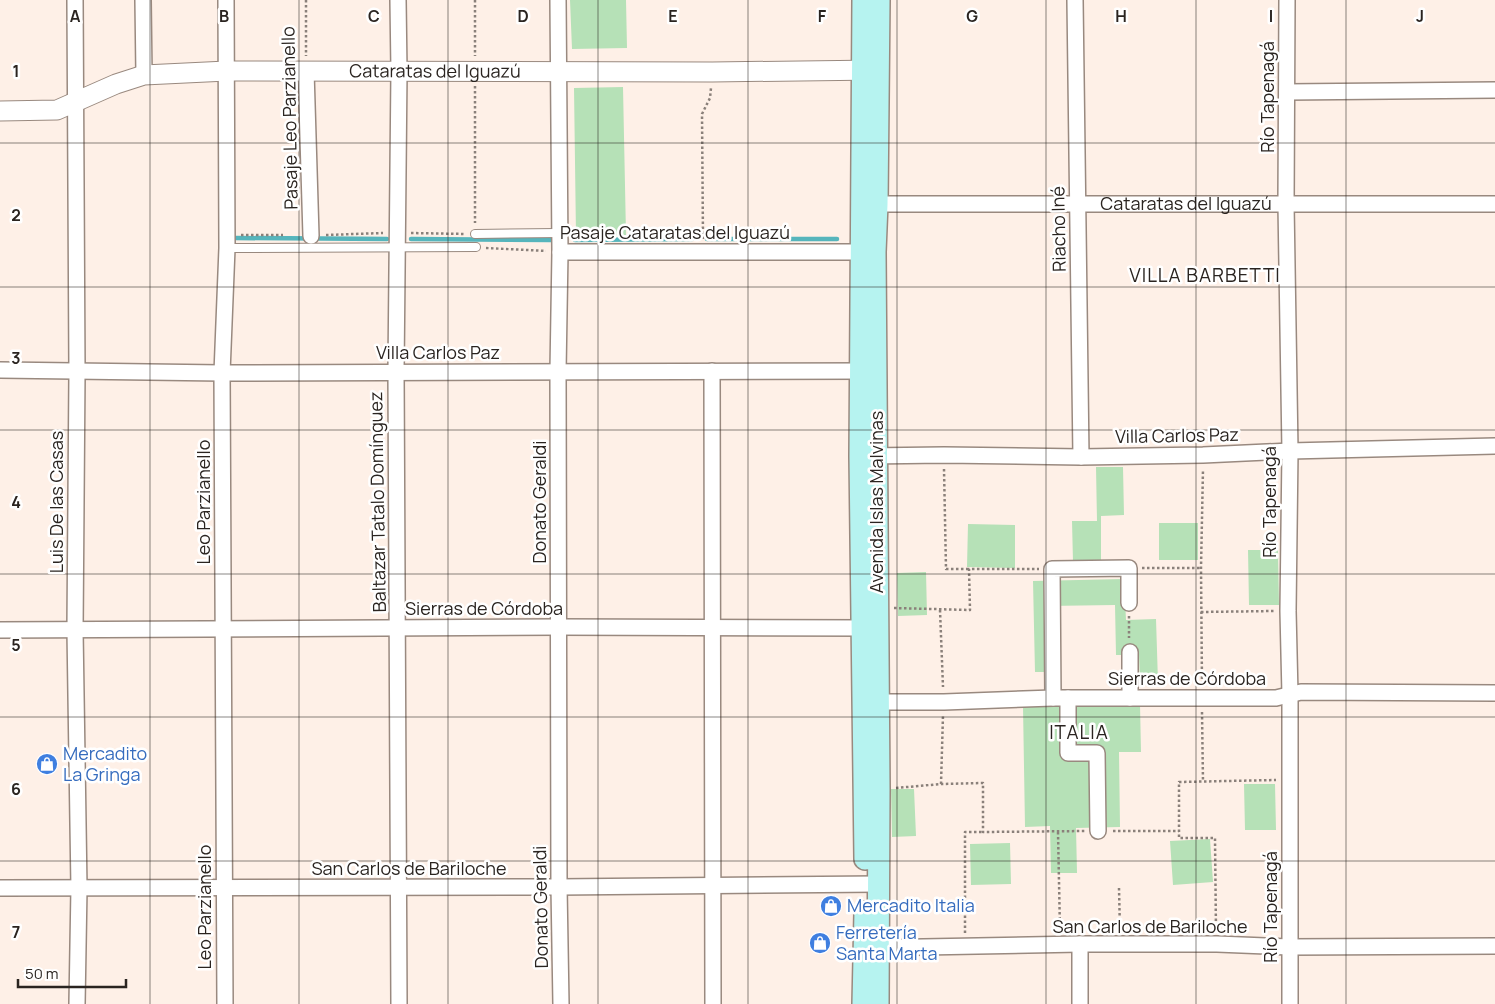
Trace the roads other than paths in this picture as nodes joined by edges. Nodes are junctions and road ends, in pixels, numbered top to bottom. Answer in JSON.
{"nodes":[{"id":1,"x":75,"y":0,"type":"edge"},
{"id":2,"x":144,"y":0,"type":"edge"},
{"id":3,"x":226,"y":0,"type":"edge"},
{"id":4,"x":398,"y":0,"type":"edge"},
{"id":5,"x":558,"y":0,"type":"edge"},
{"id":6,"x":863,"y":0,"type":"edge"},
{"id":7,"x":879,"y":0,"type":"edge"},
{"id":8,"x":1075,"y":0,"type":"edge"},
{"id":9,"x":1287,"y":0,"type":"edge"},
{"id":10,"x":870,"y":70,"type":"junction"},
{"id":11,"x":228,"y":71,"type":"junction"},
{"id":12,"x":306,"y":71,"type":"junction"},
{"id":13,"x":399,"y":72,"type":"junction"},
{"id":14,"x":558,"y":72,"type":"junction"},
{"id":15,"x":144,"y":75,"type":"junction"},
{"id":16,"x":1495,"y":90,"type":"edge"},
{"id":17,"x":1287,"y":92,"type":"junction"},
{"id":18,"x":75,"y":103,"type":"junction"},
{"id":19,"x":0,"y":111,"type":"edge"},
{"id":20,"x":877,"y":204,"type":"junction"},
{"id":21,"x":1286,"y":204,"type":"junction"},
{"id":22,"x":1495,"y":204,"type":"edge"},
{"id":23,"x":1078,"y":205,"type":"junction"},
{"id":24,"x":559,"y":233,"type":"junction"},
{"id":25,"x":475,"y":234,"type":"road end"},
{"id":26,"x":311,"y":236,"type":"road end"},
{"id":27,"x":397,"y":240,"type":"junction"},
{"id":28,"x":227,"y":241,"type":"junction"},
{"id":29,"x":476,"y":247,"type":"road end"},
{"id":30,"x":560,"y":252,"type":"junction"},
{"id":31,"x":868,"y":252,"type":"junction"},
{"id":32,"x":0,"y":370,"type":"edge"},
{"id":33,"x":396,"y":371,"type":"junction"},
{"id":34,"x":558,"y":371,"type":"junction"},
{"id":35,"x":712,"y":371,"type":"junction"},
{"id":36,"x":868,"y":371,"type":"junction"},
{"id":37,"x":77,"y":372,"type":"junction"},
{"id":38,"x":222,"y":373,"type":"junction"},
{"id":39,"x":1495,"y":446,"type":"edge"},
{"id":40,"x":1290,"y":452,"type":"junction"},
{"id":41,"x":868,"y":456,"type":"junction"},
{"id":42,"x":1081,"y":457,"type":"junction"},
{"id":43,"x":1129,"y":603,"type":"road end"},
{"id":44,"x":872,"y":621,"type":"junction"},
{"id":45,"x":559,"y":627,"type":"junction"},
{"id":46,"x":398,"y":628,"type":"junction"},
{"id":47,"x":713,"y":628,"type":"junction"},
{"id":48,"x":224,"y":629,"type":"junction"},
{"id":49,"x":0,"y":630,"type":"edge"},
{"id":50,"x":75,"y":630,"type":"junction"},
{"id":51,"x":1130,"y":652,"type":"road end"},
{"id":52,"x":1495,"y":694,"type":"edge"},
{"id":53,"x":1290,"y":695,"type":"junction"},
{"id":54,"x":1061,"y":698,"type":"junction"},
{"id":55,"x":1130,"y":698,"type":"junction"},
{"id":56,"x":878,"y":702,"type":"junction"},
{"id":57,"x":1098,"y":831,"type":"road end"},
{"id":58,"x":872,"y":884,"type":"junction"},
{"id":59,"x":714,"y":886,"type":"junction"},
{"id":60,"x":559,"y":887,"type":"junction"},
{"id":61,"x":0,"y":888,"type":"edge"},
{"id":62,"x":79,"y":888,"type":"junction"},
{"id":63,"x":398,"y":888,"type":"junction"},
{"id":64,"x":224,"y":889,"type":"junction"},
{"id":65,"x":1080,"y":944,"type":"junction"},
{"id":66,"x":1495,"y":946,"type":"edge"},
{"id":67,"x":1290,"y":947,"type":"junction"},
{"id":68,"x":872,"y":948,"type":"junction"},
{"id":69,"x":78,"y":1004,"type":"edge"},
{"id":70,"x":224,"y":1004,"type":"edge"},
{"id":71,"x":399,"y":1004,"type":"edge"},
{"id":72,"x":561,"y":1004,"type":"edge"},
{"id":73,"x":713,"y":1004,"type":"edge"},
{"id":74,"x":863,"y":1004,"type":"edge"},
{"id":75,"x":878,"y":1004,"type":"edge"},
{"id":76,"x":1080,"y":1004,"type":"edge"},
{"id":77,"x":1290,"y":1004,"type":"edge"}],
"edges":[{"from":1,"to":18,"type":"street","name":"Luis De las Casas"},
{"from":2,"to":15,"type":"street"},
{"from":3,"to":11,"type":"street","name":"Leo Parzianello"},
{"from":4,"to":13,"type":"street","name":"Baltazar Tatalo Domínguez"},
{"from":5,"to":14,"type":"street","name":"Donato Geraldi"},
{"from":6,"to":10,"type":"main road","name":"Avenida Islas Malvinas"},
{"from":7,"to":10,"type":"main road","name":"Avenida Islas Malvinas"},
{"from":8,"to":23,"type":"street","name":"Riacho Iné"},
{"from":9,"to":17,"type":"street","name":"Río Tapenagá"},
{"from":10,"to":14,"type":"street","name":"Cataratas del Iguazú"},
{"from":10,"to":20,"type":"main road","name":"Avenida Islas Malvinas"},
{"from":10,"to":31,"type":"main road","name":"Avenida Islas Malvinas"},
{"from":11,"to":12,"type":"street","name":"Cataratas del Iguazú"},
{"from":11,"to":15,"type":"street","name":"Cataratas del Iguazú"},
{"from":11,"to":28,"type":"street","name":"Leo Parzianello"},
{"from":12,"to":13,"type":"street","name":"Cataratas del Iguazú"},
{"from":12,"to":26,"type":"street","name":"Pasaje Leo Parzianello"},
{"from":13,"to":14,"type":"street","name":"Cataratas del Iguazú"},
{"from":13,"to":27,"type":"street","name":"Baltazar Tatalo Domínguez"},
{"from":14,"to":24,"type":"street","name":"Donato Geraldi"},
{"from":15,"to":18,"type":"street","name":"Cataratas del Iguazú"},
{"from":16,"to":17,"type":"street"},
{"from":17,"to":21,"type":"street","name":"Río Tapenagá"},
{"from":18,"to":19,"type":"street","name":"Cataratas del Iguazú"},
{"from":18,"to":37,"type":"street","name":"Luis De las Casas"},
{"from":20,"to":23,"type":"street","name":"Cataratas del Iguazú"},
{"from":20,"to":31,"type":"main road","name":"Avenida Islas Malvinas"},
{"from":21,"to":22,"type":"street","name":"Cataratas del Iguazú"},
{"from":21,"to":23,"type":"street","name":"Cataratas del Iguazú"},
{"from":21,"to":40,"type":"street","name":"Río Tapenagá"},
{"from":23,"to":42,"type":"street","name":"Riacho Iné"},
{"from":24,"to":25,"type":"lane"},
{"from":24,"to":30,"type":"street","name":"Donato Geraldi"},
{"from":27,"to":28,"type":"lane"},
{"from":27,"to":29,"type":"lane"},
{"from":27,"to":33,"type":"street","name":"Baltazar Tatalo Domínguez"},
{"from":28,"to":38,"type":"street","name":"Leo Parzianello"},
{"from":30,"to":31,"type":"street","name":"Pasaje Cataratas del Iguazú"},
{"from":30,"to":34,"type":"street","name":"Donato Geraldi"},
{"from":31,"to":36,"type":"main road","name":"Avenida Islas Malvinas"},
{"from":32,"to":37,"type":"street","name":"Villa Carlos Paz"},
{"from":33,"to":34,"type":"street","name":"Villa Carlos Paz"},
{"from":33,"to":38,"type":"street","name":"Villa Carlos Paz"},
{"from":33,"to":46,"type":"street","name":"Baltazar Tatalo Domínguez"},
{"from":34,"to":35,"type":"street","name":"Villa Carlos Paz"},
{"from":34,"to":45,"type":"street","name":"Donato Geraldi"},
{"from":35,"to":36,"type":"street","name":"Villa Carlos Paz"},
{"from":35,"to":47,"type":"street"},
{"from":36,"to":41,"type":"main road","name":"Avenida Islas Malvinas"},
{"from":37,"to":38,"type":"street","name":"Villa Carlos Paz"},
{"from":37,"to":50,"type":"street","name":"Luis De las Casas"},
{"from":38,"to":48,"type":"street","name":"Leo Parzianello"},
{"from":39,"to":40,"type":"street","name":"Villa Carlos Paz"},
{"from":40,"to":42,"type":"street","name":"Villa Carlos Paz"},
{"from":40,"to":53,"type":"street","name":"Río Tapenagá"},
{"from":41,"to":42,"type":"street","name":"Villa Carlos Paz"},
{"from":41,"to":44,"type":"main road","name":"Avenida Islas Malvinas"},
{"from":43,"to":54,"type":"street"},
{"from":44,"to":47,"type":"street","name":"Sierras de Córdoba"},
{"from":44,"to":56,"type":"main road","name":"Avenida Islas Malvinas"},
{"from":44,"to":58,"type":"main road","name":"Avenida Islas Malvinas"},
{"from":45,"to":46,"type":"street","name":"Sierras de Córdoba"},
{"from":45,"to":47,"type":"street","name":"Sierras de Córdoba"},
{"from":45,"to":60,"type":"street","name":"Donato Geraldi"},
{"from":46,"to":48,"type":"street","name":"Sierras de Córdoba"},
{"from":46,"to":63,"type":"street","name":"Baltazar Tatalo Domínguez"},
{"from":47,"to":59,"type":"street"},
{"from":48,"to":50,"type":"street","name":"Sierras de Córdoba"},
{"from":48,"to":64,"type":"street","name":"Leo Parzianello"},
{"from":49,"to":50,"type":"street","name":"Sierras de Córdoba"},
{"from":50,"to":62,"type":"street","name":"Luis De las Casas"},
{"from":51,"to":55,"type":"street"},
{"from":52,"to":53,"type":"street","name":"Sierras de Córdoba"},
{"from":53,"to":55,"type":"street","name":"Sierras de Córdoba"},
{"from":53,"to":67,"type":"street","name":"Río Tapenagá"},
{"from":54,"to":55,"type":"street","name":"Sierras de Córdoba"},
{"from":54,"to":56,"type":"street","name":"Sierras de Córdoba"},
{"from":54,"to":57,"type":"street"},
{"from":56,"to":58,"type":"main road","name":"Avenida Islas Malvinas"},
{"from":58,"to":59,"type":"street","name":"San Carlos de Bariloche"},
{"from":58,"to":68,"type":"main road","name":"Avenida Islas Malvinas"},
{"from":59,"to":60,"type":"street","name":"San Carlos de Bariloche"},
{"from":59,"to":73,"type":"street"},
{"from":60,"to":63,"type":"street","name":"San Carlos de Bariloche"},
{"from":60,"to":72,"type":"street","name":"Donato Geraldi"},
{"from":61,"to":62,"type":"street","name":"San Carlos de Bariloche"},
{"from":62,"to":64,"type":"street","name":"San Carlos de Bariloche"},
{"from":62,"to":69,"type":"street","name":"Luis De las Casas"},
{"from":63,"to":64,"type":"street","name":"San Carlos de Bariloche"},
{"from":63,"to":71,"type":"street","name":"Baltazar Tatalo Domínguez"},
{"from":64,"to":70,"type":"street","name":"Leo Parzianello"},
{"from":65,"to":67,"type":"street","name":"San Carlos de Bariloche"},
{"from":65,"to":68,"type":"street","name":"San Carlos de Bariloche"},
{"from":65,"to":76,"type":"street"},
{"from":66,"to":67,"type":"street","name":"San Carlos de Bariloche"},
{"from":67,"to":77,"type":"street","name":"Río Tapenagá"},
{"from":68,"to":74,"type":"main road","name":"Avenida Islas Malvinas"},
{"from":68,"to":75,"type":"main road","name":"Avenida Islas Malvinas"}]}
